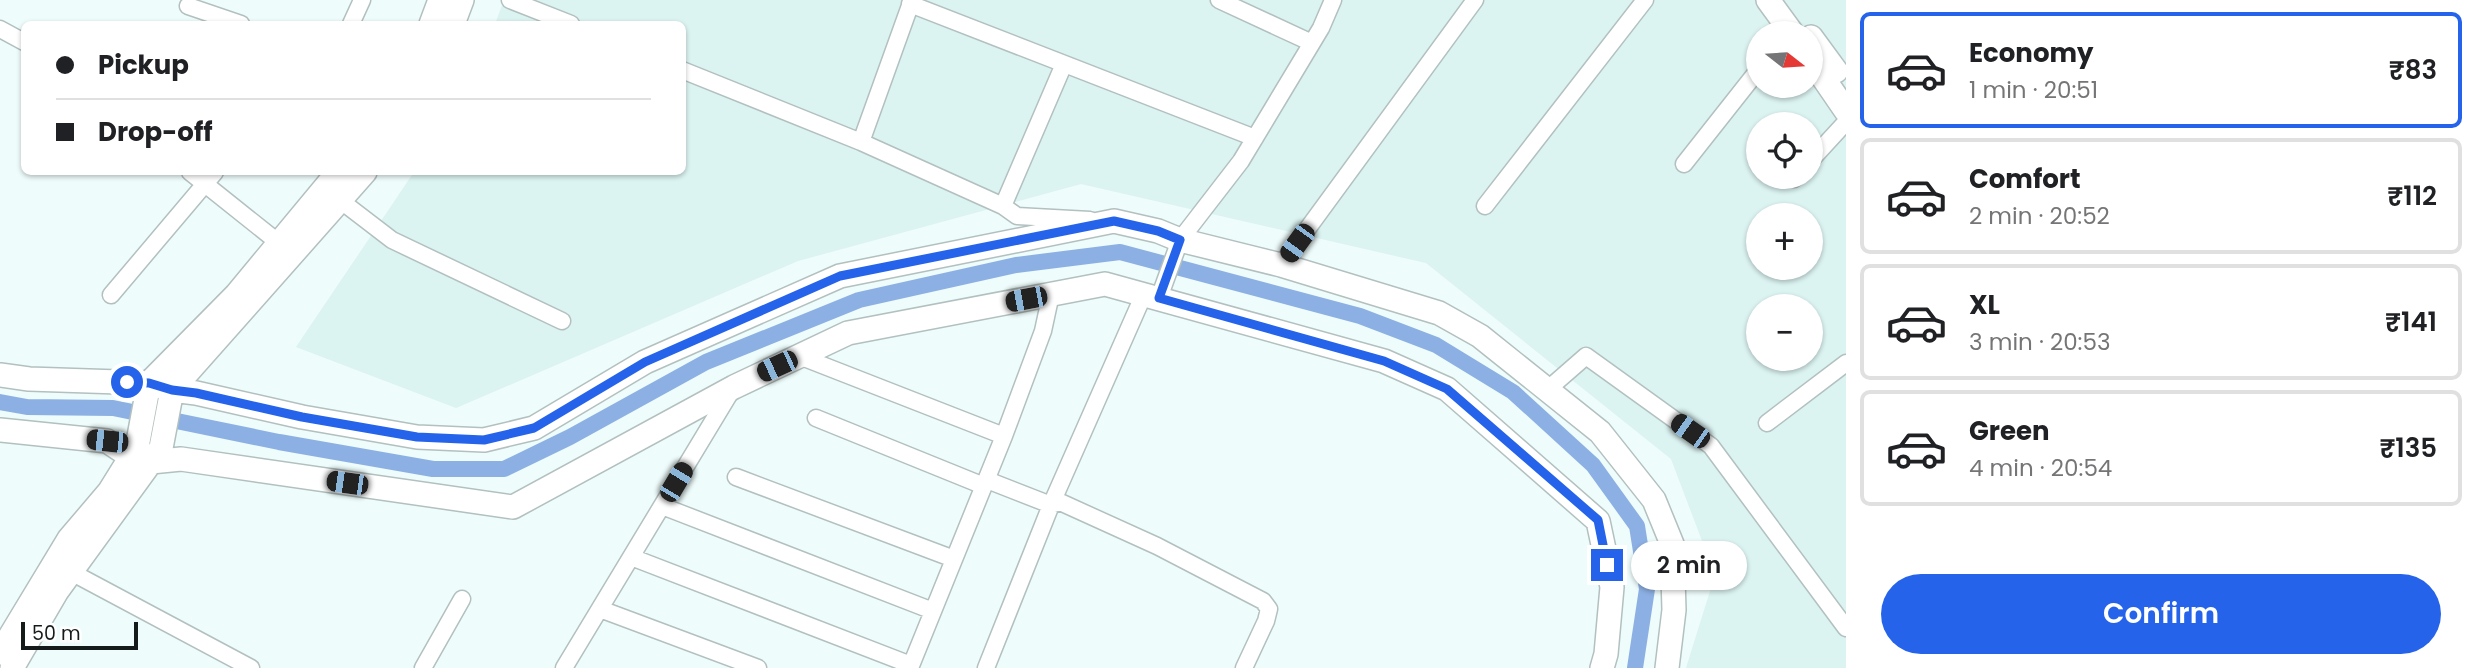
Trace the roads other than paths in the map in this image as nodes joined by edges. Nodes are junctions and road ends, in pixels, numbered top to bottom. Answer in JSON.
{"nodes":[{"id":1,"x":362,"y":0,"type":"edge"},
{"id":2,"x":440,"y":0,"type":"edge"},
{"id":3,"x":461,"y":0,"type":"edge"},
{"id":4,"x":510,"y":0,"type":"edge"},
{"id":5,"x":1219,"y":0,"type":"edge"},
{"id":6,"x":1333,"y":0,"type":"edge"},
{"id":7,"x":1475,"y":0,"type":"edge"},
{"id":8,"x":1645,"y":0,"type":"edge"},
{"id":9,"x":1768,"y":0,"type":"edge"},
{"id":10,"x":1786,"y":0,"type":"edge"},
{"id":11,"x":911,"y":2,"type":"edge"},
{"id":12,"x":188,"y":6,"type":"dead end"},
{"id":13,"x":232,"y":21,"type":"edge"},
{"id":14,"x":352,"y":21,"type":"edge"},
{"id":15,"x":432,"y":21,"type":"edge"},
{"id":16,"x":454,"y":21,"type":"edge"},
{"id":17,"x":563,"y":21,"type":"edge"},
{"id":18,"x":1787,"y":21,"type":"edge"},
{"id":19,"x":1794,"y":21,"type":"edge"},
{"id":20,"x":0,"y":29,"type":"edge"},
{"id":21,"x":21,"y":40,"type":"edge"},
{"id":22,"x":1312,"y":43,"type":"junction"},
{"id":23,"x":1824,"y":62,"type":"edge"},
{"id":24,"x":1065,"y":64,"type":"junction"},
{"id":25,"x":686,"y":72,"type":"edge"},
{"id":26,"x":1824,"y":80,"type":"edge"},
{"id":27,"x":1746,"y":85,"type":"edge"},
{"id":28,"x":1846,"y":86,"type":"edge"},
{"id":29,"x":1846,"y":111,"type":"edge"},
{"id":30,"x":1846,"y":122,"type":"edge"},
{"id":31,"x":1255,"y":138,"type":"junction"},
{"id":32,"x":861,"y":142,"type":"junction"},
{"id":33,"x":1823,"y":147,"type":"edge"},
{"id":34,"x":1684,"y":164,"type":"dead end"},
{"id":35,"x":359,"y":175,"type":"edge"},
{"id":36,"x":210,"y":177,"type":"edge"},
{"id":37,"x":335,"y":187,"type":"edge"},
{"id":38,"x":1003,"y":206,"type":"junction"},
{"id":39,"x":1485,"y":206,"type":"dead end"},
{"id":40,"x":1114,"y":221,"type":"junction"},
{"id":41,"x":1179,"y":242,"type":"junction"},
{"id":42,"x":279,"y":243,"type":"junction"},
{"id":43,"x":1281,"y":265,"type":"junction"},
{"id":44,"x":1051,"y":294,"type":"junction"},
{"id":45,"x":111,"y":295,"type":"dead end"},
{"id":46,"x":1154,"y":296,"type":"junction"},
{"id":47,"x":562,"y":321,"type":"dead end"},
{"id":48,"x":799,"y":356,"type":"junction"},
{"id":49,"x":1846,"y":363,"type":"edge"},
{"id":50,"x":0,"y":375,"type":"edge"},
{"id":51,"x":734,"y":387,"type":"junction"},
{"id":52,"x":148,"y":389,"type":"junction"},
{"id":53,"x":1547,"y":390,"type":"junction"},
{"id":54,"x":172,"y":393,"type":"junction"},
{"id":55,"x":816,"y":418,"type":"dead end"},
{"id":56,"x":1767,"y":423,"type":"dead end"},
{"id":57,"x":0,"y":430,"type":"edge"},
{"id":58,"x":1004,"y":436,"type":"junction"},
{"id":59,"x":145,"y":453,"type":"junction"},
{"id":60,"x":736,"y":477,"type":"dead end"},
{"id":61,"x":986,"y":483,"type":"junction"},
{"id":62,"x":1051,"y":505,"type":"junction"},
{"id":63,"x":662,"y":506,"type":"junction"},
{"id":64,"x":631,"y":557,"type":"junction"},
{"id":65,"x":954,"y":559,"type":"junction"},
{"id":66,"x":71,"y":572,"type":"junction"},
{"id":67,"x":462,"y":599,"type":"dead end"},
{"id":68,"x":600,"y":609,"type":"junction"},
{"id":69,"x":933,"y":611,"type":"junction"},
{"id":70,"x":1846,"y":628,"type":"edge"},
{"id":71,"x":0,"y":653,"type":"edge"},
{"id":72,"x":911,"y":667,"type":"edge"},
{"id":73,"x":12,"y":668,"type":"edge"},
{"id":74,"x":251,"y":668,"type":"edge"},
{"id":75,"x":423,"y":668,"type":"edge"},
{"id":76,"x":564,"y":668,"type":"edge"},
{"id":77,"x":758,"y":668,"type":"edge"},
{"id":78,"x":986,"y":668,"type":"edge"},
{"id":79,"x":1244,"y":668,"type":"edge"},
{"id":80,"x":1602,"y":668,"type":"edge"},
{"id":81,"x":1667,"y":668,"type":"edge"}],
"edges":[{"from":1,"to":14,"type":"street"},
{"from":2,"to":15,"type":"street"},
{"from":3,"to":16,"type":"street"},
{"from":4,"to":17,"type":"street"},
{"from":5,"to":22,"type":"street"},
{"from":6,"to":22,"type":"street"},
{"from":7,"to":43,"type":"street"},
{"from":8,"to":39,"type":"street"},
{"from":9,"to":18,"type":"street"},
{"from":10,"to":19,"type":"street"},
{"from":11,"to":24,"type":"street"},
{"from":11,"to":32,"type":"street"},
{"from":12,"to":13,"type":"street"},
{"from":20,"to":21,"type":"street"},
{"from":22,"to":31,"type":"street"},
{"from":23,"to":28,"type":"street"},
{"from":24,"to":31,"type":"street"},
{"from":24,"to":38,"type":"street"},
{"from":25,"to":32,"type":"street"},
{"from":26,"to":29,"type":"street"},
{"from":27,"to":34,"type":"street"},
{"from":30,"to":33,"type":"street"},
{"from":31,"to":41,"type":"street"},
{"from":32,"to":38,"type":"street"},
{"from":35,"to":37,"type":"street"},
{"from":36,"to":42,"type":"street"},
{"from":36,"to":45,"type":"street"},
{"from":37,"to":42,"type":"street"},
{"from":37,"to":47,"type":"street"},
{"from":37,"to":54,"type":"street"},
{"from":38,"to":40,"type":"street"},
{"from":40,"to":41,"type":"street"},
{"from":40,"to":54,"type":"street"},
{"from":41,"to":43,"type":"street"},
{"from":41,"to":46,"type":"street"},
{"from":42,"to":52,"type":"street"},
{"from":43,"to":53,"type":"street"},
{"from":44,"to":46,"type":"street"},
{"from":44,"to":48,"type":"street"},
{"from":44,"to":58,"type":"street"},
{"from":46,"to":62,"type":"street"},
{"from":46,"to":80,"type":"street"},
{"from":48,"to":51,"type":"street"},
{"from":48,"to":58,"type":"street"},
{"from":49,"to":56,"type":"street"},
{"from":50,"to":52,"type":"street"},
{"from":51,"to":59,"type":"street"},
{"from":51,"to":63,"type":"street"},
{"from":52,"to":54,"type":"street"},
{"from":52,"to":59,"type":"street"},
{"from":53,"to":70,"type":"street"},
{"from":53,"to":81,"type":"street"},
{"from":54,"to":59,"type":"street"},
{"from":55,"to":61,"type":"street"},
{"from":57,"to":59,"type":"street"},
{"from":58,"to":61,"type":"street"},
{"from":59,"to":66,"type":"street"},
{"from":59,"to":71,"type":"street"},
{"from":60,"to":65,"type":"street"},
{"from":61,"to":62,"type":"street"},
{"from":61,"to":65,"type":"street"},
{"from":62,"to":78,"type":"street"},
{"from":62,"to":79,"type":"street"},
{"from":63,"to":64,"type":"street"},
{"from":63,"to":69,"type":"street"},
{"from":64,"to":68,"type":"street"},
{"from":64,"to":72,"type":"street"},
{"from":65,"to":69,"type":"street"},
{"from":66,"to":73,"type":"street"},
{"from":66,"to":74,"type":"street"},
{"from":67,"to":75,"type":"street"},
{"from":68,"to":76,"type":"street"},
{"from":68,"to":77,"type":"street"},
{"from":69,"to":72,"type":"street"}]}
